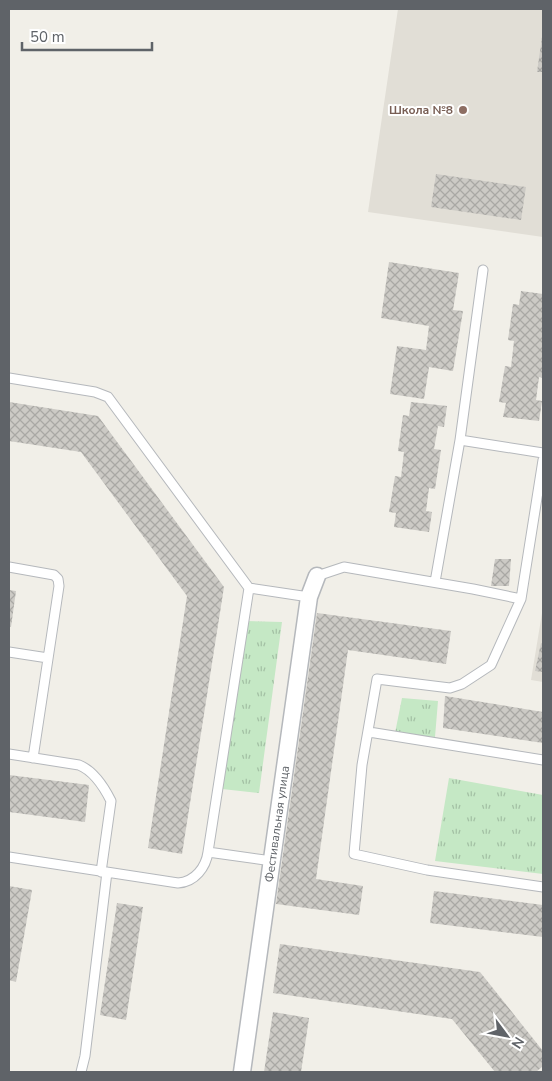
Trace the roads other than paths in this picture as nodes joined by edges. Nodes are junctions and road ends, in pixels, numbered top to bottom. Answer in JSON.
{"nodes":[{"id":1,"x":484,"y":270,"type":"dead end"},
{"id":2,"x":9,"y":378,"type":"edge"},
{"id":3,"x":460,"y":440,"type":"junction"},
{"id":4,"x":543,"y":453,"type":"edge"},
{"id":5,"x":543,"y":460,"type":"edge"},
{"id":6,"x":9,"y":567,"type":"edge"},
{"id":7,"x":317,"y":576,"type":"joint"},
{"id":8,"x":435,"y":582,"type":"junction"},
{"id":9,"x":249,"y":588,"type":"junction"},
{"id":10,"x":309,"y":598,"type":"junction"},
{"id":11,"x":521,"y":599,"type":"junction"},
{"id":12,"x":9,"y":652,"type":"edge"},
{"id":13,"x":48,"y":658,"type":"junction"},
{"id":14,"x":369,"y":732,"type":"junction"},
{"id":15,"x":9,"y":754,"type":"edge"},
{"id":16,"x":33,"y":758,"type":"junction"},
{"id":17,"x":543,"y":760,"type":"edge"},
{"id":18,"x":208,"y":852,"type":"junction"},
{"id":19,"x":9,"y":857,"type":"edge"},
{"id":20,"x":272,"y":861,"type":"junction"},
{"id":21,"x":104,"y":872,"type":"junction"},
{"id":22,"x":543,"y":887,"type":"edge"},
{"id":23,"x":81,"y":1072,"type":"edge"},
{"id":24,"x":242,"y":1072,"type":"edge"}],
"edges":[{"from":1,"to":3,"type":"lane"},
{"from":2,"to":9,"type":"lane"},
{"from":3,"to":4,"type":"lane"},
{"from":3,"to":8,"type":"lane"},
{"from":5,"to":11,"type":"lane"},
{"from":6,"to":13,"type":"lane"},
{"from":7,"to":8,"type":"lane"},
{"from":7,"to":10,"type":"street","name":"Фестивальная улица"},
{"from":8,"to":11,"type":"lane"},
{"from":9,"to":10,"type":"lane"},
{"from":9,"to":18,"type":"lane"},
{"from":10,"to":20,"type":"street","name":"Фестивальная улица"},
{"from":11,"to":14,"type":"lane"},
{"from":12,"to":13,"type":"lane"},
{"from":13,"to":16,"type":"lane"},
{"from":14,"to":17,"type":"lane"},
{"from":14,"to":22,"type":"lane"},
{"from":15,"to":16,"type":"lane"},
{"from":16,"to":21,"type":"lane"},
{"from":18,"to":20,"type":"lane"},
{"from":18,"to":21,"type":"lane"},
{"from":19,"to":21,"type":"lane"},
{"from":20,"to":24,"type":"street","name":"Фестивальная улица"},
{"from":21,"to":23,"type":"lane"}]}
